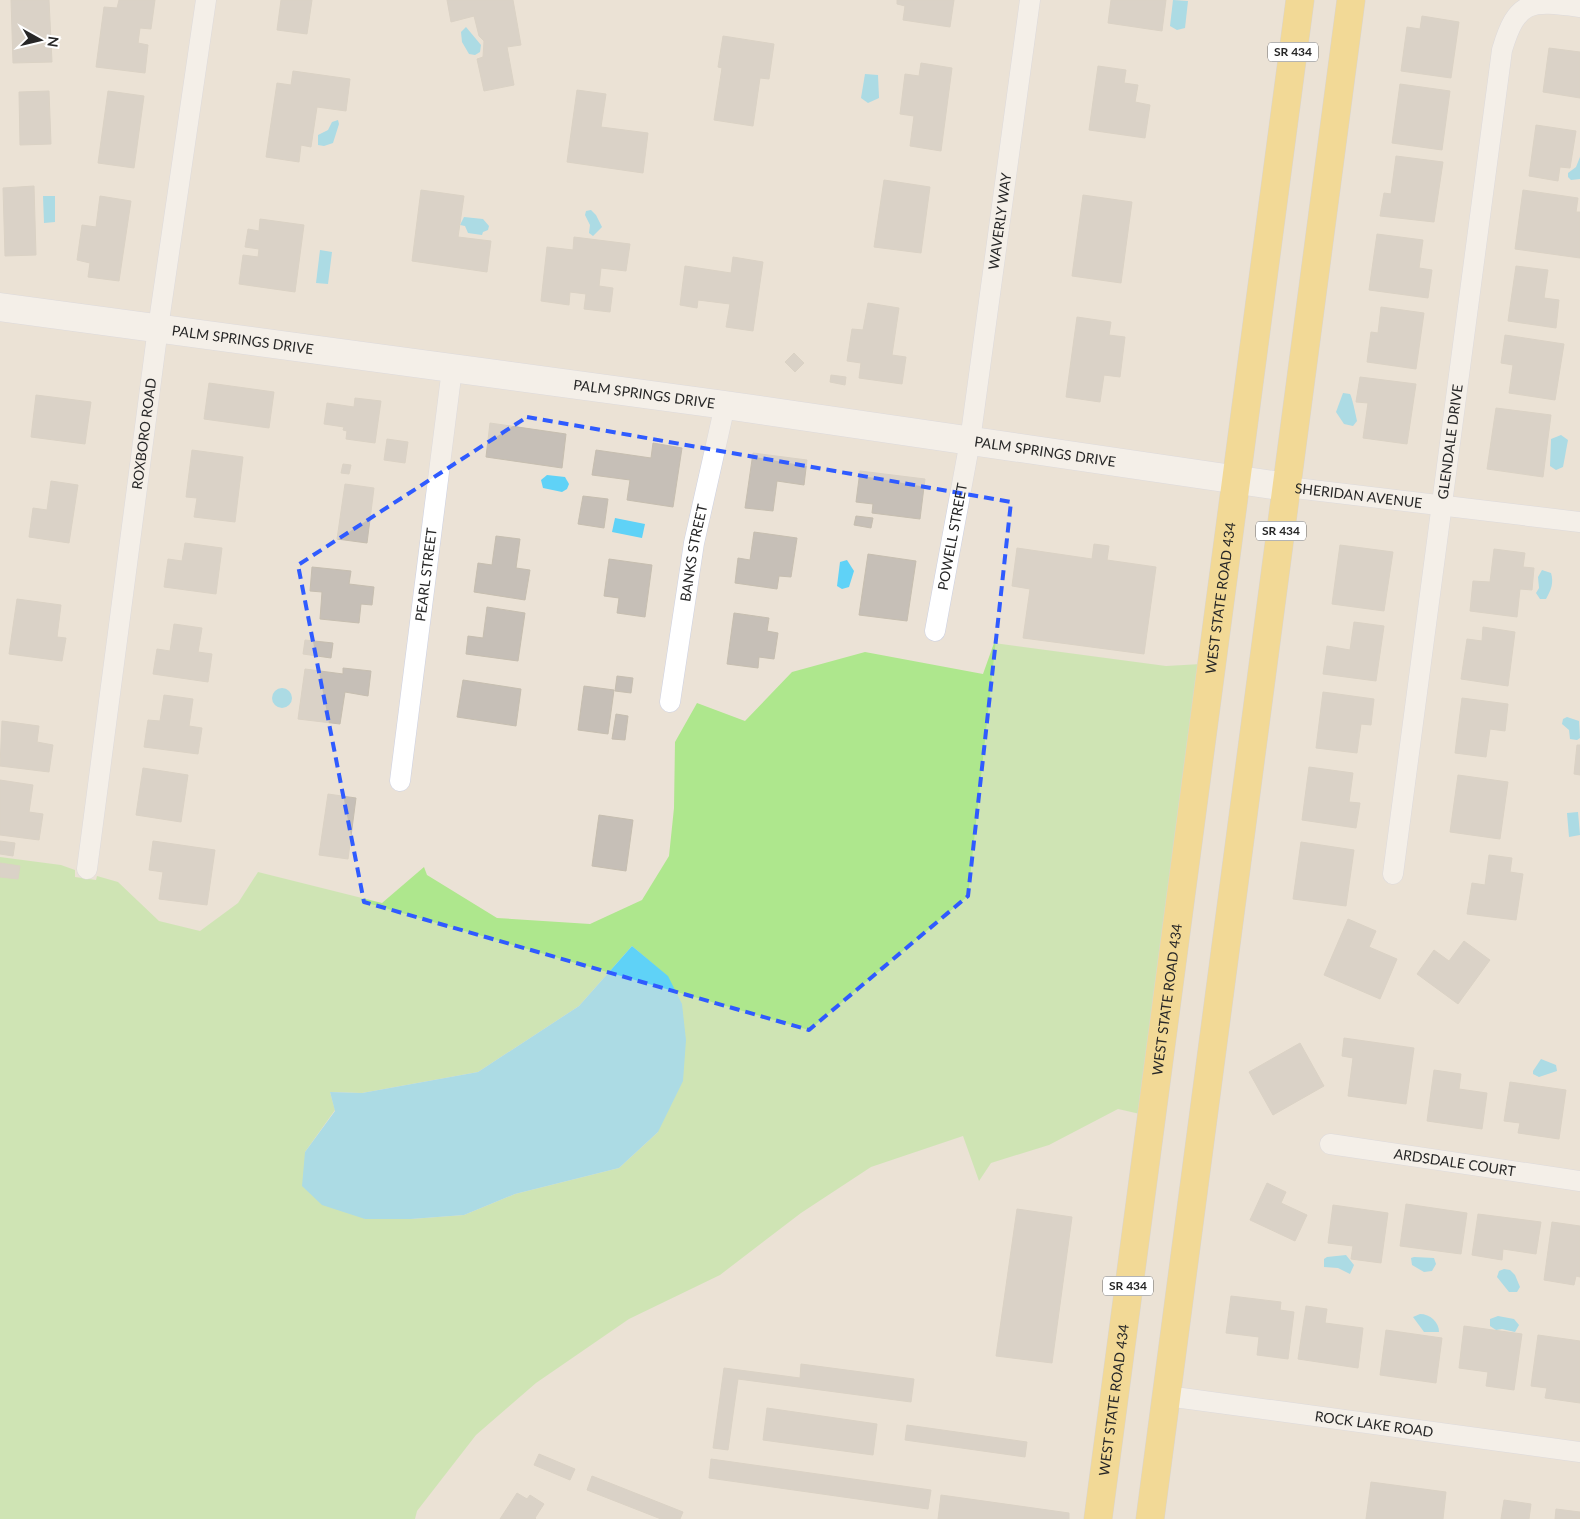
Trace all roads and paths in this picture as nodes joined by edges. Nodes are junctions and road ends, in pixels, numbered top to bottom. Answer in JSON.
{"nodes":[{"id":1,"x":206,"y":0,"type":"edge"},
{"id":2,"x":1030,"y":0,"type":"edge"},
{"id":3,"x":1300,"y":0,"type":"edge"},
{"id":4,"x":1350,"y":0,"type":"edge"},
{"id":5,"x":1580,"y":7,"type":"edge"},
{"id":6,"x":0,"y":307,"type":"edge"},
{"id":7,"x":158,"y":328,"type":"junction"},
{"id":8,"x":452,"y":369,"type":"junction"},
{"id":9,"x":725,"y":405,"type":"junction"},
{"id":10,"x":970,"y":442,"type":"junction"},
{"id":11,"x":1235,"y":479,"type":"junction"},
{"id":12,"x":1287,"y":487,"type":"junction"},
{"id":13,"x":1441,"y":504,"type":"junction"},
{"id":14,"x":1580,"y":522,"type":"edge"},
{"id":15,"x":935,"y":631,"type":"dead end"},
{"id":16,"x":670,"y":702,"type":"dead end"},
{"id":17,"x":400,"y":781,"type":"dead end"},
{"id":18,"x":87,"y":869,"type":"dead end"},
{"id":19,"x":1393,"y":874,"type":"dead end"},
{"id":20,"x":1330,"y":1144,"type":"dead end"},
{"id":21,"x":1580,"y":1181,"type":"edge"},
{"id":22,"x":1166,"y":1396,"type":"junction"},
{"id":23,"x":1580,"y":1452,"type":"edge"},
{"id":24,"x":1102,"y":1487,"type":"junction"},
{"id":25,"x":1098,"y":1519,"type":"edge"},
{"id":26,"x":1112,"y":1519,"type":"edge"},
{"id":27,"x":1150,"y":1519,"type":"edge"}],
"edges":[{"from":1,"to":7,"type":"street","name":"ROXBORO ROAD"},
{"from":2,"to":10,"type":"street","name":"WAVERLY WAY"},
{"from":3,"to":11,"type":"main road","number":"SR 434"},
{"from":4,"to":12,"type":"main road","number":"SR 434"},
{"from":5,"to":13,"type":"street","name":"GLENDALE DRIVE"},
{"from":6,"to":7,"type":"street","name":"PALM SPRINGS DRIVE"},
{"from":7,"to":8,"type":"street","name":"PALM SPRINGS DRIVE"},
{"from":7,"to":18,"type":"street","name":"ROXBORO ROAD"},
{"from":8,"to":9,"type":"street","name":"PALM SPRINGS DRIVE"},
{"from":8,"to":17,"type":"street","name":"PEARL STREET"},
{"from":9,"to":10,"type":"street","name":"PALM SPRINGS DRIVE"},
{"from":9,"to":16,"type":"street","name":"BANKS STREET"},
{"from":10,"to":11,"type":"street","name":"PALM SPRINGS DRIVE"},
{"from":10,"to":15,"type":"street","name":"POWELL STREET"},
{"from":11,"to":12,"type":"street","name":"PALM SPRINGS DRIVE"},
{"from":11,"to":24,"type":"main road","name":"WEST STATE ROAD 434","number":"SR 434"},
{"from":12,"to":13,"type":"street","name":"SHERIDAN AVENUE"},
{"from":12,"to":22,"type":"main road","number":"SR 434"},
{"from":13,"to":14,"type":"street","name":"SHERIDAN AVENUE"},
{"from":13,"to":19,"type":"street","name":"GLENDALE DRIVE"},
{"from":20,"to":21,"type":"street","name":"ARDSDALE COURT"},
{"from":22,"to":23,"type":"street","name":"ROCK LAKE ROAD"},
{"from":22,"to":27,"type":"main road","number":"SR 434"},
{"from":24,"to":25,"type":"main road","name":"WEST STATE ROAD 434","number":"SR 434"},
{"from":24,"to":26,"type":"main road"}]}
